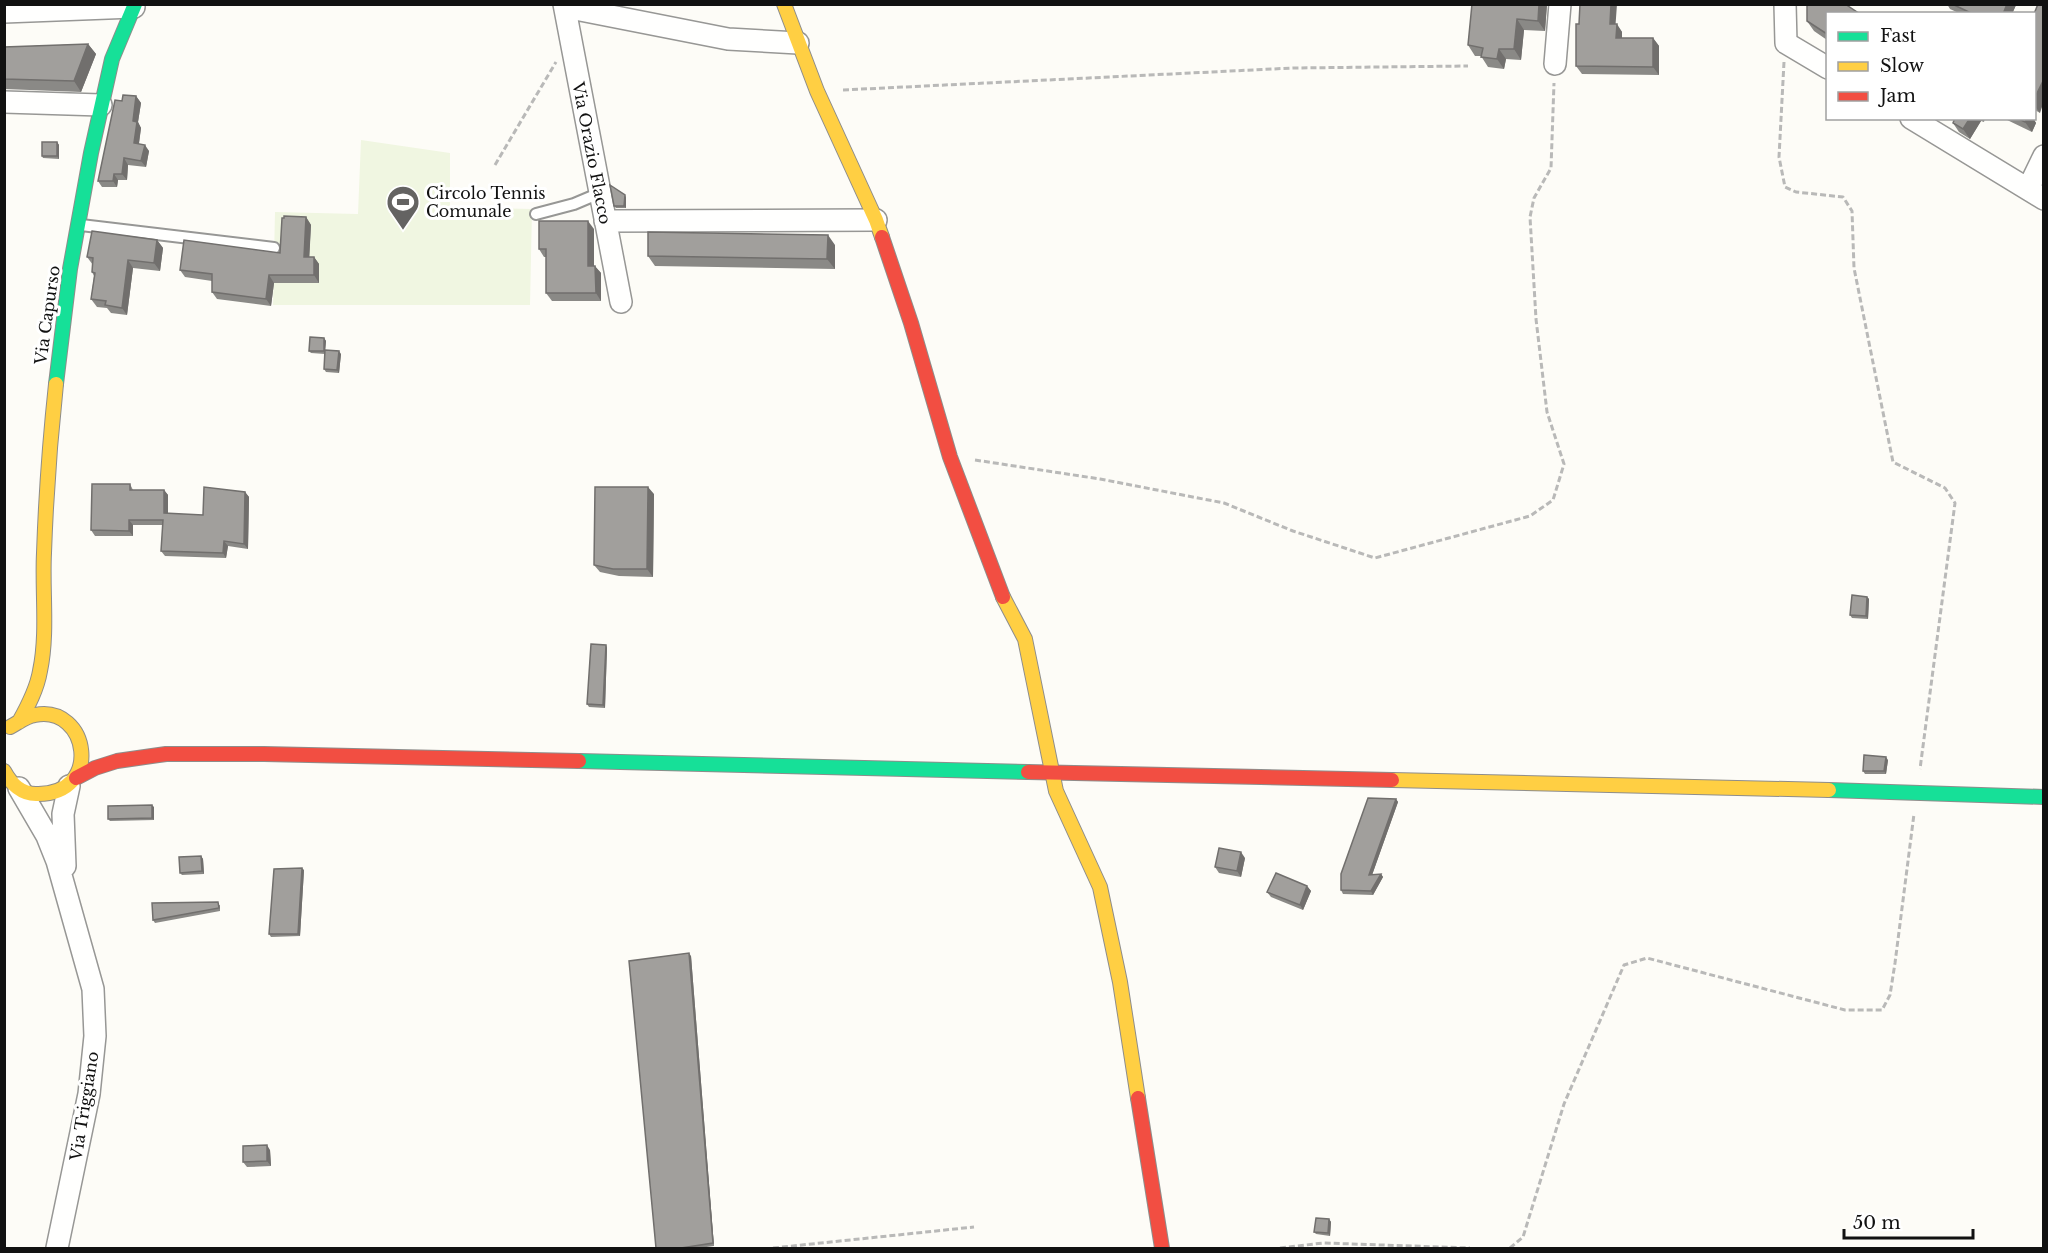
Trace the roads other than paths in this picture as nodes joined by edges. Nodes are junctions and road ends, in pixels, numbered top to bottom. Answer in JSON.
{"nodes":[{"id":1,"x":784,"y":4,"type":"edge"},
{"id":2,"x":1560,"y":4,"type":"edge"},
{"id":3,"x":1785,"y":4,"type":"edge"},
{"id":4,"x":134,"y":6,"type":"edge"},
{"id":5,"x":564,"y":6,"type":"edge"},
{"id":6,"x":4,"y":12,"type":"edge"},
{"id":7,"x":798,"y":43,"type":"junction"},
{"id":8,"x":1555,"y":64,"type":"road end"},
{"id":9,"x":1826,"y":67,"type":"edge"},
{"id":10,"x":4,"y":102,"type":"edge"},
{"id":11,"x":101,"y":105,"type":"junction"},
{"id":12,"x":1914,"y":120,"type":"edge"},
{"id":13,"x":2043,"y":156,"type":"edge"},
{"id":14,"x":600,"y":193,"type":"junction"},
{"id":15,"x":2036,"y":194,"type":"edge"},
{"id":16,"x":536,"y":214,"type":"dead end"},
{"id":17,"x":876,"y":220,"type":"junction"},
{"id":18,"x":605,"y":221,"type":"junction"},
{"id":19,"x":77,"y":225,"type":"junction"},
{"id":20,"x":274,"y":248,"type":"dead end"},
{"id":21,"x":621,"y":302,"type":"dead end"},
{"id":22,"x":43,"y":639,"type":"junction"},
{"id":23,"x":53,"y":686,"type":"dead end"},
{"id":24,"x":59,"y":704,"type":"dead end"},
{"id":25,"x":12,"y":725,"type":"edge"},
{"id":26,"x":70,"y":725,"type":"junction"},
{"id":27,"x":94,"y":736,"type":"dead end"},
{"id":28,"x":4,"y":739,"type":"edge"},
{"id":29,"x":126,"y":746,"type":"dead end"},
{"id":30,"x":167,"y":754,"type":"junction"},
{"id":31,"x":4,"y":771,"type":"edge"},
{"id":32,"x":1052,"y":772,"type":"junction"},
{"id":33,"x":72,"y":782,"type":"junction"},
{"id":34,"x":13,"y":784,"type":"edge"},
{"id":35,"x":2043,"y":797,"type":"edge"},
{"id":36,"x":66,"y":894,"type":"junction"},
{"id":37,"x":57,"y":1248,"type":"edge"},
{"id":38,"x":1161,"y":1248,"type":"edge"}],
"edges":[{"from":1,"to":7,"type":"main road"},
{"from":2,"to":8,"type":"street"},
{"from":3,"to":9,"type":"street"},
{"from":4,"to":6,"type":"street"},
{"from":4,"to":11,"type":"main road","name":"Via Capurso"},
{"from":5,"to":7,"type":"street"},
{"from":5,"to":14,"type":"street","name":"Via Orazio Flacco"},
{"from":7,"to":17,"type":"main road"},
{"from":10,"to":11,"type":"street"},
{"from":11,"to":19,"type":"main road","name":"Via Capurso"},
{"from":12,"to":15,"type":"street"},
{"from":13,"to":15,"type":"street"},
{"from":14,"to":16,"type":"lane"},
{"from":14,"to":18,"type":"street","name":"Via Orazio Flacco"},
{"from":17,"to":18,"type":"street"},
{"from":17,"to":32,"type":"main road"},
{"from":18,"to":21,"type":"street","name":"Via Orazio Flacco"},
{"from":19,"to":20,"type":"lane"},
{"from":19,"to":22,"type":"main road","name":"Via Capurso"},
{"from":22,"to":23,"type":"main road","name":"Via Capurso"},
{"from":22,"to":25,"type":"main road","name":"Via Capurso"},
{"from":24,"to":26,"type":"main road"},
{"from":25,"to":26,"type":"main road"},
{"from":25,"to":28,"type":"main road","name":"Via Capurso"},
{"from":26,"to":27,"type":"main road"},
{"from":26,"to":33,"type":"main road"},
{"from":29,"to":30,"type":"main road"},
{"from":30,"to":32,"type":"main road"},
{"from":30,"to":33,"type":"main road"},
{"from":31,"to":34,"type":"main road"},
{"from":32,"to":35,"type":"main road"},
{"from":32,"to":38,"type":"main road"},
{"from":33,"to":34,"type":"main road"},
{"from":33,"to":36,"type":"street","name":"Via Triggiano"},
{"from":34,"to":36,"type":"street","name":"Via Triggiano"},
{"from":36,"to":37,"type":"street","name":"Via Triggiano"}]}
